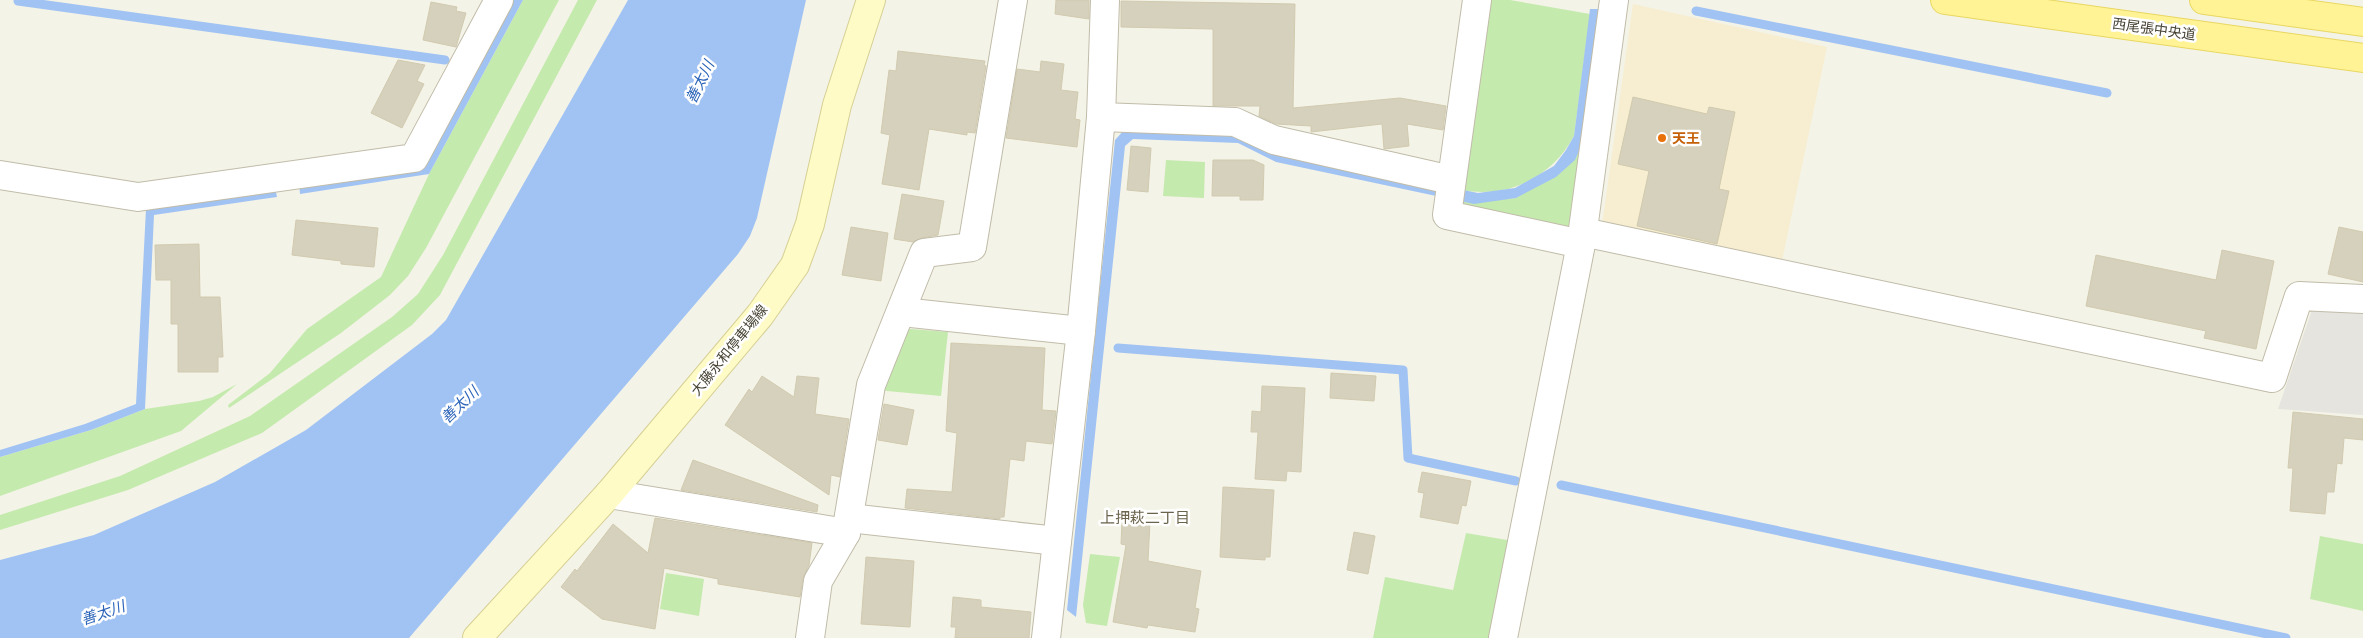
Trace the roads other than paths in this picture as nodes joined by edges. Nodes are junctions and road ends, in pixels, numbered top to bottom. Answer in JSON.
{"nodes":[{"id":1,"x":499,"y":0,"type":"edge"},
{"id":2,"x":871,"y":0,"type":"edge"},
{"id":3,"x":1013,"y":0,"type":"edge"},
{"id":4,"x":1105,"y":0,"type":"edge"},
{"id":5,"x":1477,"y":0,"type":"edge"},
{"id":6,"x":1614,"y":0,"type":"edge"},
{"id":7,"x":1945,"y":0,"type":"edge"},
{"id":8,"x":2204,"y":0,"type":"edge"},
{"id":9,"x":2363,"y":22,"type":"edge"},
{"id":10,"x":2363,"y":58,"type":"edge"},
{"id":11,"x":1102,"y":116,"type":"junction"},
{"id":12,"x":0,"y":175,"type":"edge"},
{"id":13,"x":1450,"y":190,"type":"junction"},
{"id":14,"x":1582,"y":238,"type":"junction"},
{"id":15,"x":2363,"y":299,"type":"edge"},
{"id":16,"x":902,"y":312,"type":"junction"},
{"id":17,"x":1081,"y":331,"type":"junction"},
{"id":18,"x":609,"y":494,"type":"junction"},
{"id":19,"x":848,"y":526,"type":"junction"},
{"id":20,"x":1057,"y":541,"type":"junction"},
{"id":21,"x":1049,"y":637,"type":"edge"},
{"id":22,"x":477,"y":638,"type":"edge"},
{"id":23,"x":810,"y":638,"type":"edge"},
{"id":24,"x":1503,"y":638,"type":"edge"}],
"edges":[{"from":1,"to":12,"type":"street"},
{"from":2,"to":18,"type":"main road","name":"大藤永和停車場線"},
{"from":3,"to":16,"type":"street"},
{"from":4,"to":11,"type":"street"},
{"from":5,"to":13,"type":"street"},
{"from":6,"to":14,"type":"street"},
{"from":7,"to":10,"type":"main road","name":"西尾張中央道"},
{"from":8,"to":9,"type":"main road"},
{"from":11,"to":13,"type":"street"},
{"from":11,"to":17,"type":"street"},
{"from":13,"to":14,"type":"street"},
{"from":14,"to":15,"type":"street"},
{"from":14,"to":24,"type":"street"},
{"from":16,"to":17,"type":"street"},
{"from":16,"to":19,"type":"street"},
{"from":17,"to":20,"type":"street"},
{"from":18,"to":19,"type":"street"},
{"from":18,"to":22,"type":"main road","name":"大藤永和停車場線"},
{"from":19,"to":20,"type":"street"},
{"from":19,"to":23,"type":"street"},
{"from":20,"to":21,"type":"street"}]}
